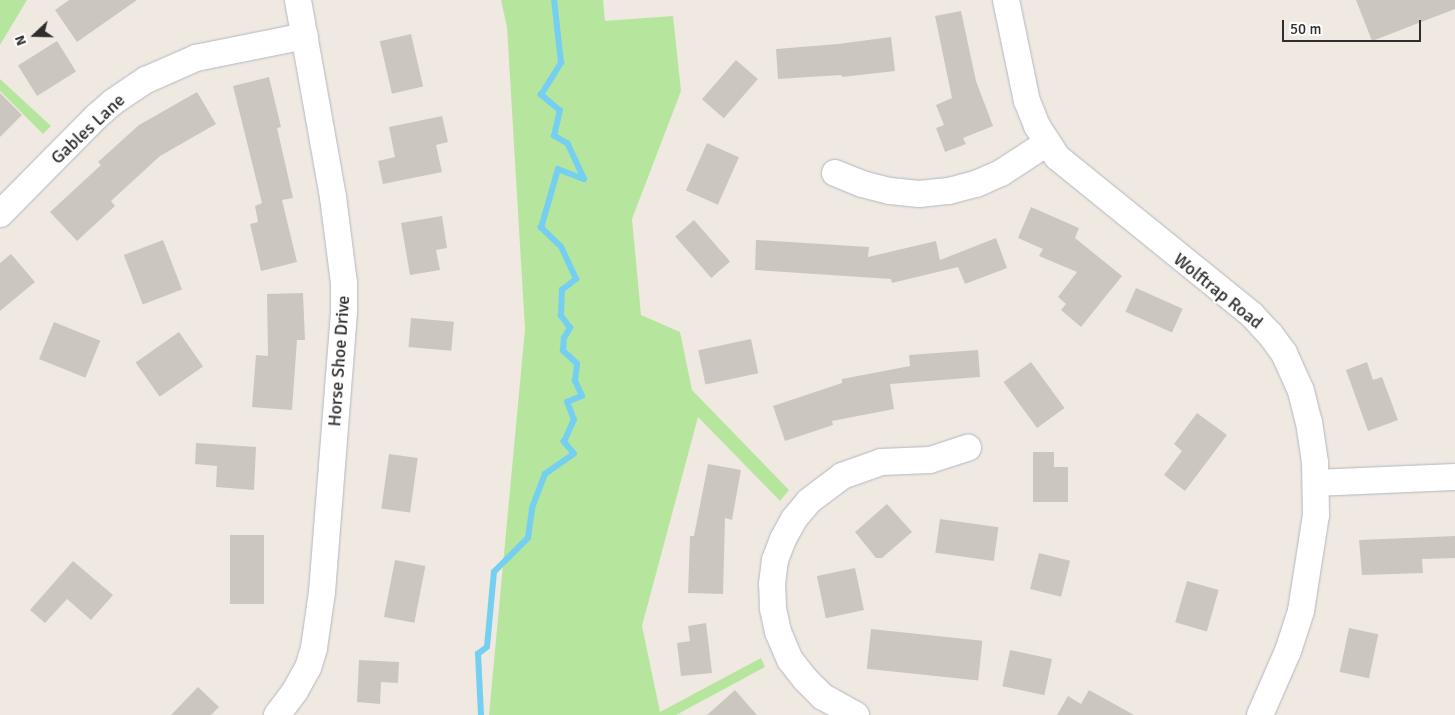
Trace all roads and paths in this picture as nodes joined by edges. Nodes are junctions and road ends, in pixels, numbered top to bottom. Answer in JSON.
{"nodes":[{"id":1,"x":298,"y":0,"type":"edge"},
{"id":2,"x":1006,"y":0,"type":"edge"},
{"id":3,"x":305,"y":36,"type":"junction"},
{"id":4,"x":1047,"y":143,"type":"junction"},
{"id":5,"x":834,"y":173,"type":"dead end"},
{"id":6,"x":0,"y":214,"type":"edge"},
{"id":7,"x":968,"y":448,"type":"dead end"},
{"id":8,"x":1455,"y":477,"type":"edge"},
{"id":9,"x":1316,"y":482,"type":"junction"},
{"id":10,"x":278,"y":715,"type":"edge"},
{"id":11,"x":856,"y":715,"type":"edge"},
{"id":12,"x":1260,"y":715,"type":"edge"}],
"edges":[{"from":1,"to":3,"type":"street","name":"Horse Shoe Drive"},
{"from":2,"to":4,"type":"street","name":"Wolftrap Road"},
{"from":3,"to":6,"type":"street","name":"Gables Lane"},
{"from":3,"to":10,"type":"street","name":"Horse Shoe Drive"},
{"from":4,"to":5,"type":"street"},
{"from":4,"to":9,"type":"street","name":"Wolftrap Road"},
{"from":7,"to":11,"type":"street"},
{"from":8,"to":9,"type":"street"},
{"from":9,"to":12,"type":"street","name":"Wolftrap Road"}]}
